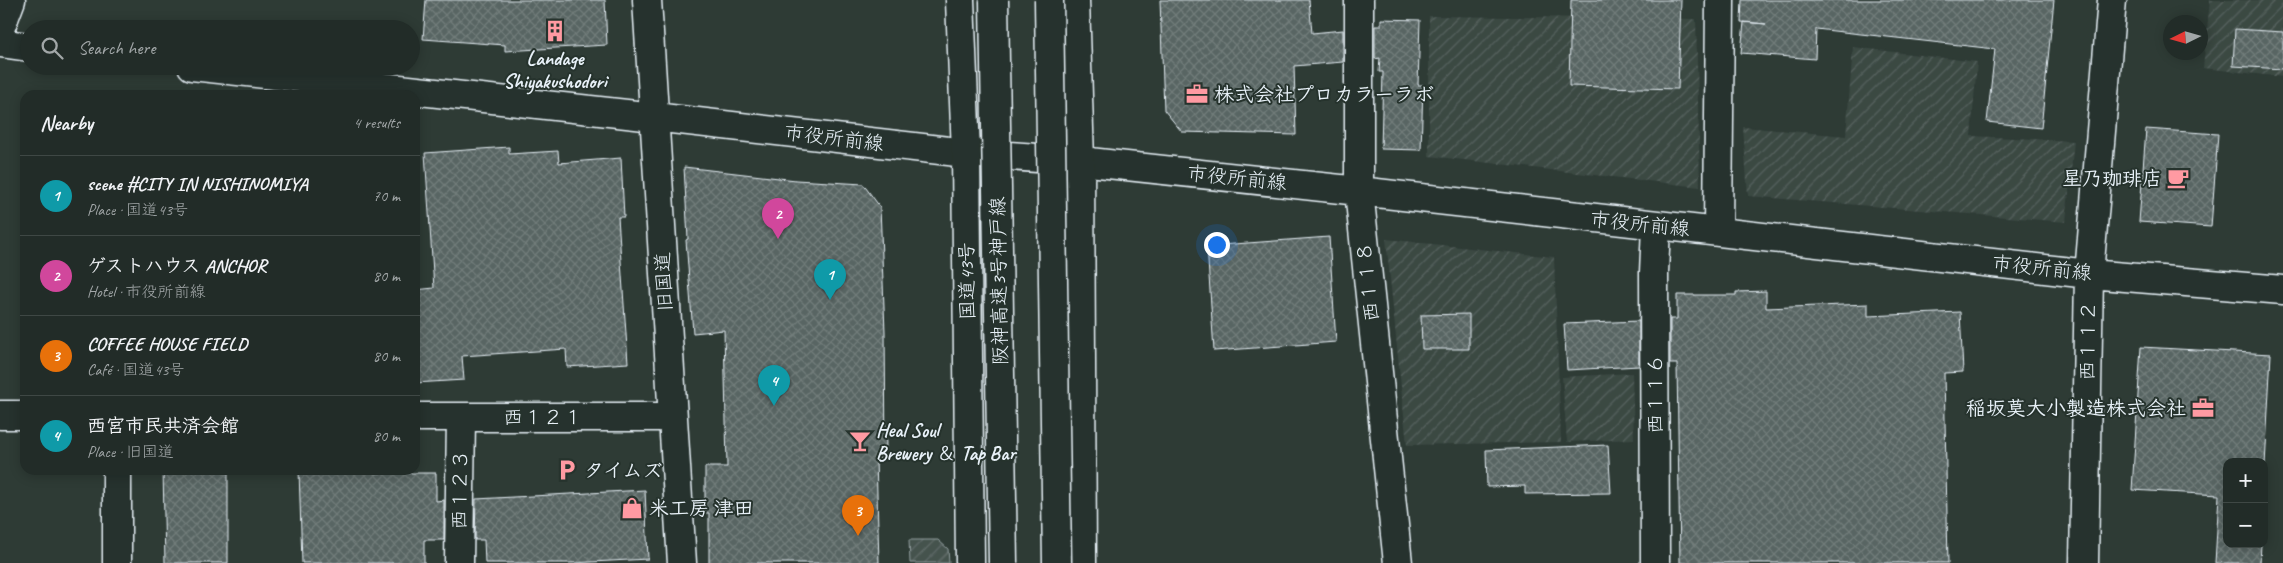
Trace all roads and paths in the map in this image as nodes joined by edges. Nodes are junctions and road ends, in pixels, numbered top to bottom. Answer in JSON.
{"nodes":[{"id":1,"x":11,"y":0,"type":"edge"},
{"id":2,"x":648,"y":0,"type":"edge"},
{"id":3,"x":960,"y":0,"type":"edge"},
{"id":4,"x":994,"y":0,"type":"edge"},
{"id":5,"x":1049,"y":0,"type":"edge"},
{"id":6,"x":1075,"y":0,"type":"edge"},
{"id":7,"x":1359,"y":0,"type":"edge"},
{"id":8,"x":1720,"y":0,"type":"edge"},
{"id":9,"x":2112,"y":0,"type":"edge"},
{"id":10,"x":0,"y":29,"type":"edge"},
{"id":11,"x":0,"y":43,"type":"edge"},
{"id":12,"x":20,"y":46,"type":"edge"},
{"id":13,"x":274,"y":75,"type":"edge"},
{"id":14,"x":409,"y":90,"type":"edge"},
{"id":15,"x":420,"y":91,"type":"edge"},
{"id":16,"x":654,"y":117,"type":"junction"},
{"id":17,"x":966,"y":153,"type":"junction"},
{"id":18,"x":1080,"y":161,"type":"junction"},
{"id":19,"x":1359,"y":191,"type":"junction"},
{"id":20,"x":1656,"y":226,"type":"junction"},
{"id":21,"x":1718,"y":232,"type":"junction"},
{"id":22,"x":2089,"y":274,"type":"junction"},
{"id":23,"x":2283,"y":290,"type":"edge"},
{"id":24,"x":0,"y":415,"type":"edge"},
{"id":25,"x":20,"y":415,"type":"edge"},
{"id":26,"x":420,"y":417,"type":"edge"},
{"id":27,"x":461,"y":417,"type":"junction"},
{"id":28,"x":672,"y":417,"type":"junction"},
{"id":29,"x":117,"y":475,"type":"edge"},
{"id":30,"x":117,"y":563,"type":"edge"},
{"id":31,"x":458,"y":563,"type":"edge"},
{"id":32,"x":682,"y":563,"type":"edge"},
{"id":33,"x":970,"y":563,"type":"edge"},
{"id":34,"x":1003,"y":563,"type":"edge"},
{"id":35,"x":1056,"y":563,"type":"edge"},
{"id":36,"x":1082,"y":563,"type":"edge"},
{"id":37,"x":1398,"y":563,"type":"edge"},
{"id":38,"x":1655,"y":563,"type":"edge"},
{"id":39,"x":2084,"y":563,"type":"edge"}],
"edges":[{"from":1,"to":10,"type":"main road"},
{"from":2,"to":16,"type":"main road","name":"旧国道"},
{"from":3,"to":17,"type":"main road","name":"国道43号"},
{"from":4,"to":34,"type":"main road","name":"阪神高速3号神戸線","bridge":true},
{"from":5,"to":35,"type":"main road","bridge":true},
{"from":6,"to":18,"type":"main road"},
{"from":7,"to":19,"type":"main road","name":"西１１８"},
{"from":8,"to":21,"type":"main road"},
{"from":9,"to":22,"type":"main road","name":"西１１２"},
{"from":11,"to":12,"type":"main road"},
{"from":13,"to":14,"type":"main road","name":"市役所前線"},
{"from":15,"to":16,"type":"main road","name":"市役所前線"},
{"from":16,"to":17,"type":"main road","name":"市役所前線"},
{"from":16,"to":28,"type":"main road","name":"旧国道"},
{"from":17,"to":18,"type":"main road","name":"市役所前線"},
{"from":17,"to":33,"type":"main road","name":"国道43号"},
{"from":18,"to":19,"type":"main road","name":"市役所前線"},
{"from":18,"to":36,"type":"main road"},
{"from":19,"to":20,"type":"main road","name":"市役所前線"},
{"from":19,"to":37,"type":"main road","name":"西１１８"},
{"from":20,"to":21,"type":"main road","name":"市役所前線"},
{"from":20,"to":38,"type":"main road","name":"西１１６"},
{"from":21,"to":22,"type":"main road","name":"市役所前線"},
{"from":22,"to":23,"type":"main road","name":"市役所前線"},
{"from":22,"to":39,"type":"main road","name":"西１１２"},
{"from":24,"to":25,"type":"main road"},
{"from":26,"to":27,"type":"main road","name":"西１２１"},
{"from":27,"to":28,"type":"main road","name":"西１２１"},
{"from":27,"to":31,"type":"main road","name":"西１２３"},
{"from":28,"to":32,"type":"main road","name":"旧国道"},
{"from":29,"to":30,"type":"main road"}]}
